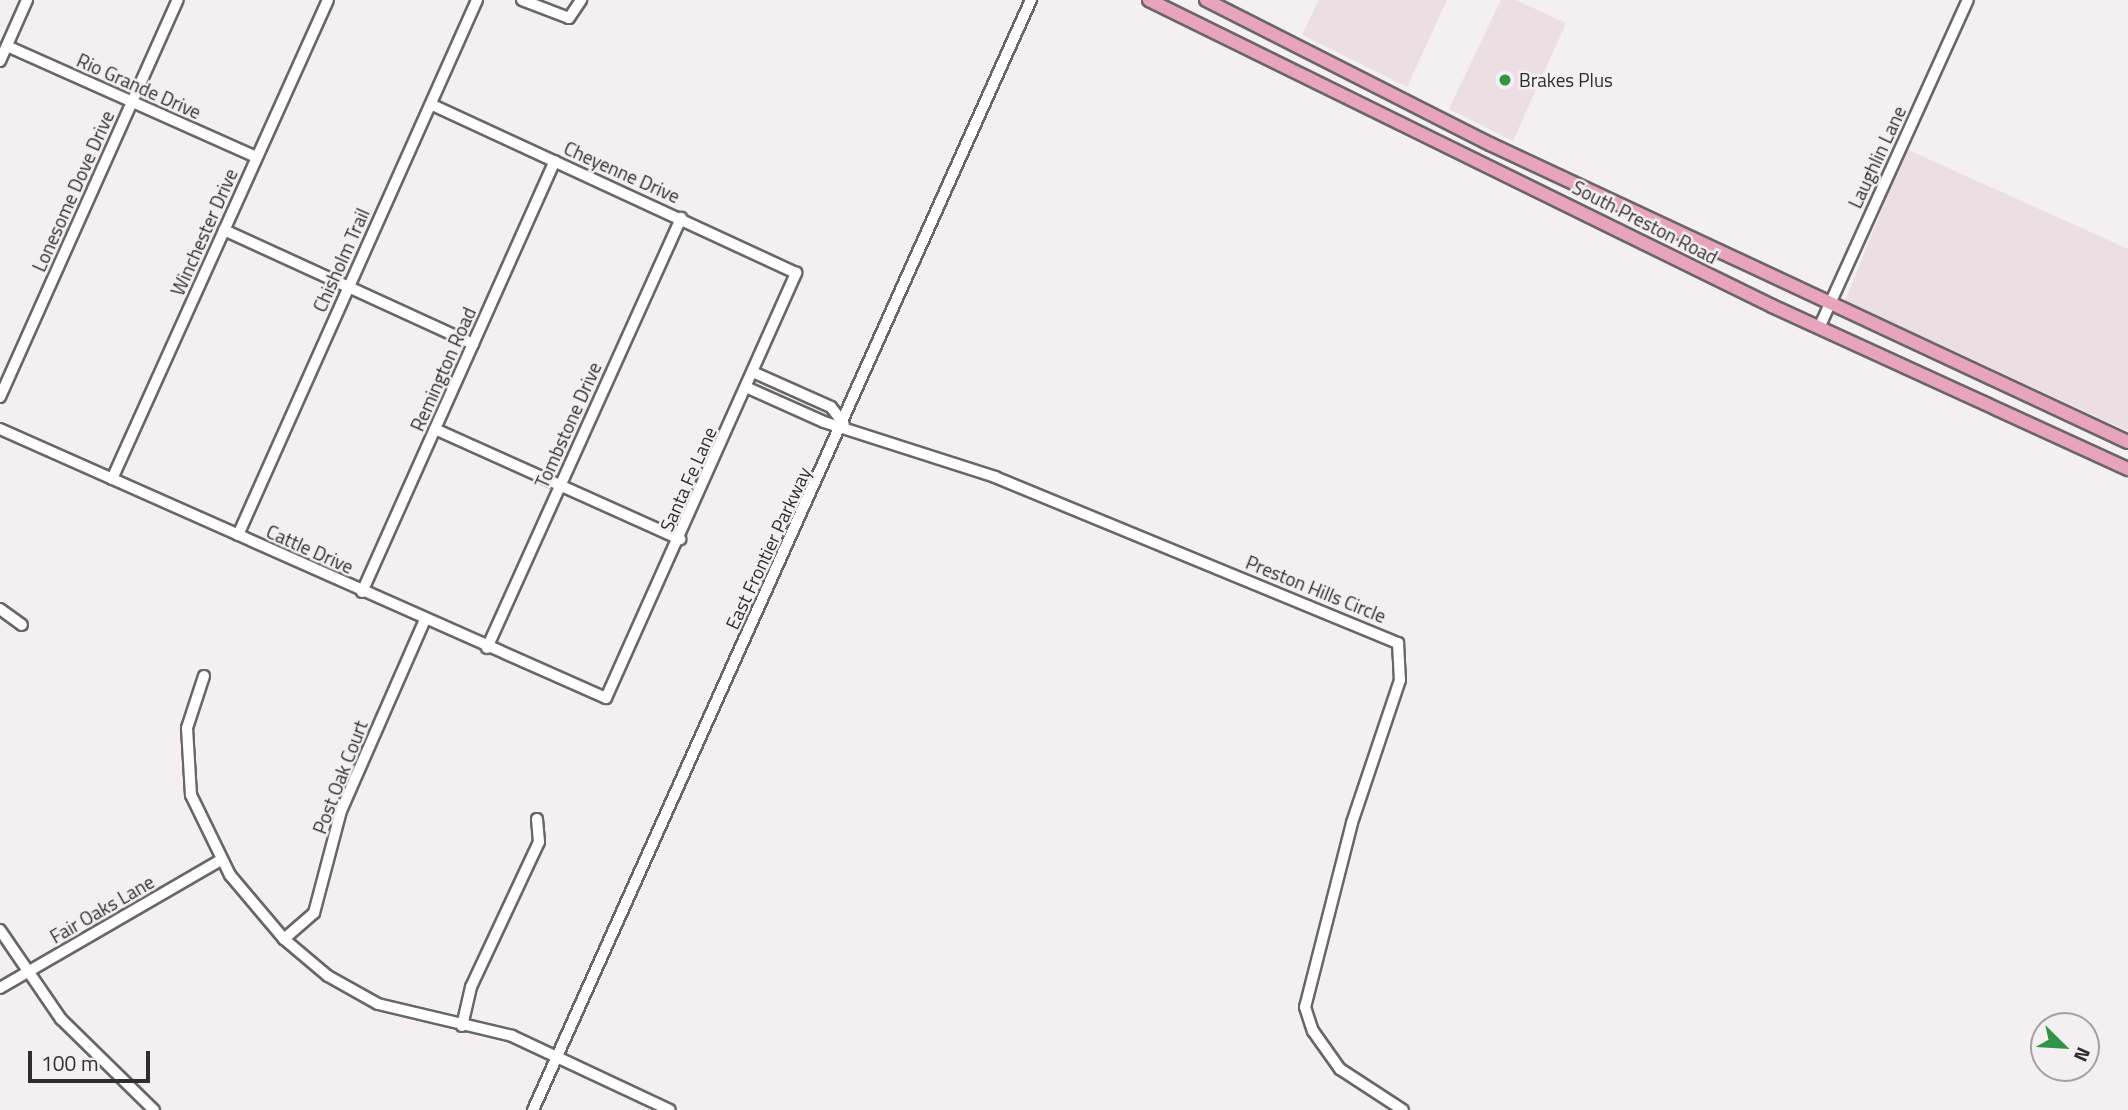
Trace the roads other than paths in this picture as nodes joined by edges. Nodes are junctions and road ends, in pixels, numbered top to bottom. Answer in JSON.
{"nodes":[{"id":1,"x":27,"y":0,"type":"edge"},
{"id":2,"x":178,"y":0,"type":"edge"},
{"id":3,"x":328,"y":0,"type":"edge"},
{"id":4,"x":477,"y":0,"type":"edge"},
{"id":5,"x":522,"y":0,"type":"edge"},
{"id":6,"x":581,"y":0,"type":"edge"},
{"id":7,"x":1031,"y":0,"type":"edge"},
{"id":8,"x":1149,"y":0,"type":"edge"},
{"id":9,"x":1206,"y":0,"type":"edge"},
{"id":10,"x":1968,"y":0,"type":"edge"},
{"id":11,"x":7,"y":46,"type":"junction"},
{"id":12,"x":0,"y":61,"type":"edge"},
{"id":13,"x":132,"y":103,"type":"junction"},
{"id":14,"x":431,"y":104,"type":"junction"},
{"id":15,"x":256,"y":157,"type":"junction"},
{"id":16,"x":555,"y":161,"type":"junction"},
{"id":17,"x":681,"y":218,"type":"junction"},
{"id":18,"x":224,"y":230,"type":"junction"},
{"id":19,"x":796,"y":273,"type":"joint"},
{"id":20,"x":348,"y":288,"type":"junction"},
{"id":21,"x":1829,"y":306,"type":"junction"},
{"id":22,"x":1819,"y":328,"type":"junction"},
{"id":23,"x":473,"y":344,"type":"junction"},
{"id":24,"x":755,"y":373,"type":"junction"},
{"id":25,"x":748,"y":388,"type":"junction"},
{"id":26,"x":0,"y":397,"type":"edge"},
{"id":27,"x":844,"y":424,"type":"junction"},
{"id":28,"x":0,"y":429,"type":"edge"},
{"id":29,"x":435,"y":429,"type":"junction"},
{"id":30,"x":2128,"y":442,"type":"edge"},
{"id":31,"x":2128,"y":469,"type":"edge"},
{"id":32,"x":112,"y":479,"type":"junction"},
{"id":33,"x":560,"y":485,"type":"junction"},
{"id":34,"x":238,"y":535,"type":"junction"},
{"id":35,"x":680,"y":539,"type":"junction"},
{"id":36,"x":362,"y":592,"type":"junction"},
{"id":37,"x":0,"y":609,"type":"edge"},
{"id":38,"x":425,"y":620,"type":"junction"},
{"id":39,"x":22,"y":625,"type":"dead end"},
{"id":40,"x":486,"y":648,"type":"junction"},
{"id":41,"x":204,"y":676,"type":"dead end"},
{"id":42,"x":606,"y":698,"type":"joint"},
{"id":43,"x":537,"y":819,"type":"dead end"},
{"id":44,"x":221,"y":860,"type":"junction"},
{"id":45,"x":0,"y":930,"type":"edge"},
{"id":46,"x":284,"y":939,"type":"junction"},
{"id":47,"x":27,"y":972,"type":"junction"},
{"id":48,"x":0,"y":988,"type":"edge"},
{"id":49,"x":461,"y":1026,"type":"junction"},
{"id":50,"x":556,"y":1058,"type":"junction"},
{"id":51,"x":154,"y":1110,"type":"edge"},
{"id":52,"x":533,"y":1110,"type":"edge"},
{"id":53,"x":670,"y":1110,"type":"edge"},
{"id":54,"x":1403,"y":1110,"type":"edge"}],
"edges":[{"from":1,"to":11,"type":"street"},
{"from":2,"to":13,"type":"street","name":"Lonesome Dove Drive"},
{"from":3,"to":15,"type":"street","name":"Winchester Drive"},
{"from":4,"to":14,"type":"street","name":"Chisholm Trail"},
{"from":5,"to":6,"type":"street"},
{"from":7,"to":27,"type":"street","name":"East Frontier Parkway"},
{"from":8,"to":22,"type":"main road","name":"South Preston Road"},
{"from":9,"to":21,"type":"main road","name":"South Preston Road"},
{"from":10,"to":21,"type":"street","name":"Laughlin Lane"},
{"from":11,"to":12,"type":"street"},
{"from":11,"to":13,"type":"street","name":"Rio Grande Drive"},
{"from":13,"to":15,"type":"street","name":"Rio Grande Drive"},
{"from":13,"to":26,"type":"street","name":"Lonesome Dove Drive"},
{"from":14,"to":16,"type":"street","name":"Cheyenne Drive"},
{"from":14,"to":20,"type":"street","name":"Chisholm Trail"},
{"from":15,"to":18,"type":"street","name":"Winchester Drive"},
{"from":16,"to":17,"type":"street","name":"Cheyenne Drive"},
{"from":16,"to":23,"type":"street","name":"Remington Road"},
{"from":17,"to":19,"type":"street","name":"Cheyenne Drive"},
{"from":17,"to":33,"type":"street","name":"Tombstone Drive"},
{"from":18,"to":20,"type":"street"},
{"from":18,"to":32,"type":"street","name":"Winchester Drive"},
{"from":19,"to":24,"type":"street","name":"Santa Fe Lane"},
{"from":20,"to":23,"type":"street"},
{"from":20,"to":34,"type":"street","name":"Chisholm Trail"},
{"from":21,"to":22,"type":"street","name":"Laughlin Lane"},
{"from":21,"to":30,"type":"main road","name":"South Preston Road"},
{"from":22,"to":31,"type":"main road","name":"South Preston Road"},
{"from":23,"to":29,"type":"street","name":"Remington Road"},
{"from":24,"to":25,"type":"street","name":"Santa Fe Lane"},
{"from":24,"to":27,"type":"street"},
{"from":25,"to":27,"type":"street"},
{"from":25,"to":35,"type":"street","name":"Santa Fe Lane"},
{"from":27,"to":50,"type":"street","name":"East Frontier Parkway"},
{"from":27,"to":54,"type":"street","name":"Preston Hills Circle"},
{"from":28,"to":32,"type":"street","name":"Cattle Drive"},
{"from":29,"to":33,"type":"street"},
{"from":29,"to":36,"type":"street","name":"Remington Road"},
{"from":32,"to":34,"type":"street","name":"Cattle Drive"},
{"from":33,"to":35,"type":"street"},
{"from":33,"to":40,"type":"street","name":"Tombstone Drive"},
{"from":34,"to":36,"type":"street","name":"Cattle Drive"},
{"from":35,"to":42,"type":"street","name":"Santa Fe Lane"},
{"from":36,"to":38,"type":"street","name":"Cattle Drive"},
{"from":37,"to":39,"type":"street"},
{"from":38,"to":40,"type":"street","name":"Cattle Drive"},
{"from":38,"to":46,"type":"street","name":"Post Oak Court"},
{"from":40,"to":42,"type":"street","name":"Cattle Drive"},
{"from":41,"to":44,"type":"street"},
{"from":43,"to":49,"type":"street"},
{"from":44,"to":46,"type":"street"},
{"from":44,"to":47,"type":"street","name":"Fair Oaks Lane"},
{"from":45,"to":47,"type":"street"},
{"from":46,"to":49,"type":"street"},
{"from":47,"to":48,"type":"street","name":"Fair Oaks Lane"},
{"from":47,"to":51,"type":"street"},
{"from":49,"to":50,"type":"street"},
{"from":50,"to":52,"type":"street","name":"East Frontier Parkway"},
{"from":50,"to":53,"type":"street"}]}
